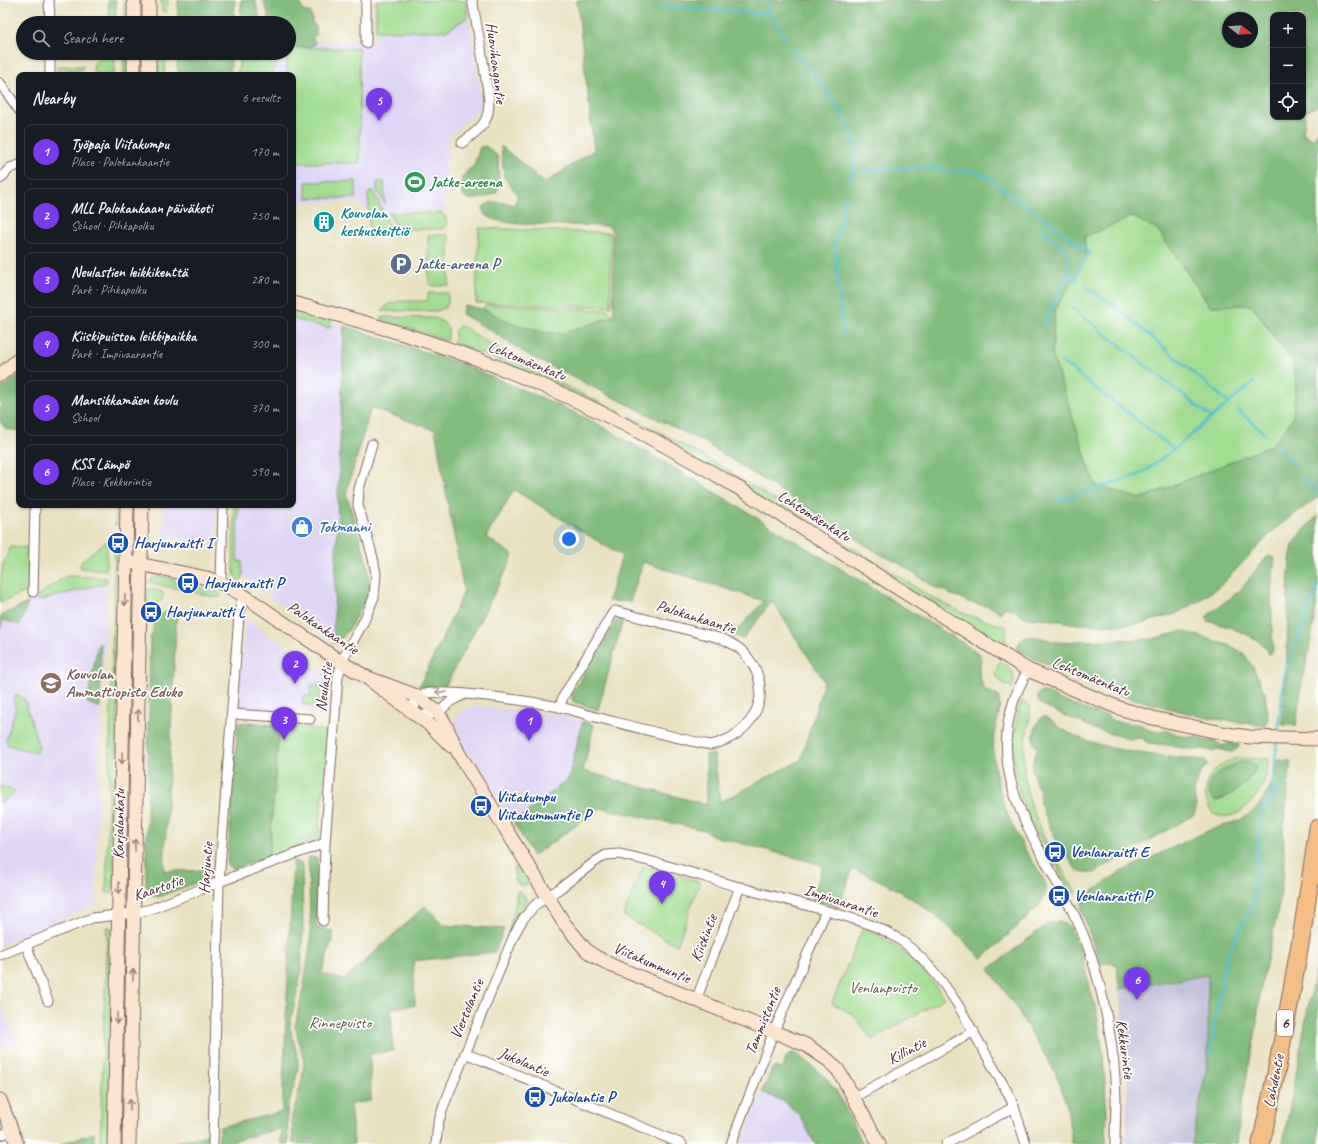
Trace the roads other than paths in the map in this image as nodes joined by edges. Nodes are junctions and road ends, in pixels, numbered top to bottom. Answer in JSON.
{"nodes":[{"id":1,"x":50,"y":0,"type":"edge"},
{"id":2,"x":134,"y":0,"type":"edge"},
{"id":3,"x":149,"y":0,"type":"edge"},
{"id":4,"x":366,"y":0,"type":"edge"},
{"id":5,"x":472,"y":0,"type":"edge"},
{"id":6,"x":50,"y":16,"type":"edge"},
{"id":7,"x":134,"y":16,"type":"edge"},
{"id":8,"x":149,"y":16,"type":"edge"},
{"id":9,"x":366,"y":43,"type":"dead end"},
{"id":10,"x":50,"y":60,"type":"edge"},
{"id":11,"x":134,"y":60,"type":"edge"},
{"id":12,"x":149,"y":60,"type":"edge"},
{"id":13,"x":50,"y":72,"type":"edge"},
{"id":14,"x":134,"y":72,"type":"edge"},
{"id":15,"x":149,"y":72,"type":"edge"},
{"id":16,"x":0,"y":83,"type":"edge"},
{"id":17,"x":16,"y":106,"type":"edge"},
{"id":18,"x":462,"y":143,"type":"dead end"},
{"id":19,"x":16,"y":166,"type":"edge"},
{"id":20,"x":0,"y":179,"type":"edge"},
{"id":21,"x":296,"y":304,"type":"edge"},
{"id":22,"x":16,"y":362,"type":"edge"},
{"id":23,"x":0,"y":375,"type":"edge"},
{"id":24,"x":372,"y":444,"type":"dead end"},
{"id":25,"x":35,"y":508,"type":"edge"},
{"id":26,"x":127,"y":508,"type":"edge"},
{"id":27,"x":142,"y":508,"type":"edge"},
{"id":28,"x":223,"y":508,"type":"edge"},
{"id":29,"x":126,"y":561,"type":"junction"},
{"id":30,"x":141,"y":564,"type":"junction"},
{"id":31,"x":221,"y":583,"type":"junction"},
{"id":32,"x":33,"y":592,"type":"dead end"},
{"id":33,"x":243,"y":595,"type":"junction"},
{"id":34,"x":341,"y":662,"type":"junction"},
{"id":35,"x":1028,"y":670,"type":"junction"},
{"id":36,"x":366,"y":677,"type":"junction"},
{"id":37,"x":465,"y":694,"type":"junction"},
{"id":38,"x":418,"y":696,"type":"junction"},
{"id":39,"x":560,"y":707,"type":"junction"},
{"id":40,"x":438,"y":713,"type":"junction"},
{"id":41,"x":232,"y":714,"type":"junction"},
{"id":42,"x":417,"y":715,"type":"junction"},
{"id":43,"x":310,"y":719,"type":"dead end"},
{"id":44,"x":1318,"y":739,"type":"edge"},
{"id":45,"x":459,"y":754,"type":"junction"},
{"id":46,"x":1318,"y":828,"type":"edge"},
{"id":47,"x":326,"y":843,"type":"junction"},
{"id":48,"x":219,"y":882,"type":"junction"},
{"id":49,"x":740,"y":887,"type":"junction"},
{"id":50,"x":548,"y":897,"type":"junction"},
{"id":51,"x":826,"y":910,"type":"junction"},
{"id":52,"x":134,"y":913,"type":"junction"},
{"id":53,"x":118,"y":915,"type":"junction"},
{"id":54,"x":323,"y":921,"type":"dead end"},
{"id":55,"x":26,"y":945,"type":"junction"},
{"id":56,"x":0,"y":955,"type":"edge"},
{"id":57,"x":696,"y":1000,"type":"junction"},
{"id":58,"x":48,"y":1001,"type":"dead end"},
{"id":59,"x":774,"y":1031,"type":"junction"},
{"id":60,"x":974,"y":1031,"type":"junction"},
{"id":61,"x":465,"y":1054,"type":"junction"},
{"id":62,"x":854,"y":1097,"type":"junction"},
{"id":63,"x":0,"y":1100,"type":"edge"},
{"id":64,"x":1014,"y":1107,"type":"junction"},
{"id":65,"x":12,"y":1131,"type":"junction"},
{"id":66,"x":0,"y":1135,"type":"edge"},
{"id":67,"x":17,"y":1144,"type":"edge"},
{"id":68,"x":114,"y":1144,"type":"edge"},
{"id":69,"x":129,"y":1144,"type":"edge"},
{"id":70,"x":212,"y":1144,"type":"edge"},
{"id":71,"x":436,"y":1144,"type":"edge"},
{"id":72,"x":682,"y":1144,"type":"edge"},
{"id":73,"x":731,"y":1144,"type":"edge"},
{"id":74,"x":879,"y":1144,"type":"edge"},
{"id":75,"x":946,"y":1144,"type":"edge"},
{"id":76,"x":1026,"y":1144,"type":"edge"},
{"id":77,"x":1114,"y":1144,"type":"edge"},
{"id":78,"x":1261,"y":1144,"type":"edge"}],
"edges":[{"from":1,"to":6,"type":"street"},
{"from":2,"to":7,"type":"street"},
{"from":3,"to":8,"type":"street"},
{"from":4,"to":9,"type":"street"},
{"from":5,"to":18,"type":"street","name":"Huovihongantie"},
{"from":10,"to":13,"type":"street"},
{"from":11,"to":14,"type":"street"},
{"from":12,"to":15,"type":"street"},
{"from":16,"to":17,"type":"street"},
{"from":19,"to":20,"type":"street"},
{"from":21,"to":35,"type":"street","name":"Lehtomäenkatu"},
{"from":22,"to":23,"type":"street"},
{"from":24,"to":34,"type":"street","name":"Neulastie"},
{"from":25,"to":32,"type":"street"},
{"from":26,"to":29,"type":"street","name":"Karjalankatu"},
{"from":27,"to":30,"type":"street","name":"Karjalankatu"},
{"from":28,"to":31,"type":"street"},
{"from":29,"to":30,"type":"street","name":"Palokankaantie"},
{"from":29,"to":53,"type":"street","name":"Karjalankatu","one_way":true},
{"from":30,"to":31,"type":"street","name":"Palokankaantie"},
{"from":52,"to":30,"type":"street","name":"Karjalankatu","one_way":true},
{"from":31,"to":33,"type":"street","name":"Palokankaantie"},
{"from":33,"to":34,"type":"street","name":"Palokankaantie"},
{"from":33,"to":41,"type":"street","name":"Harjuntie"},
{"from":34,"to":36,"type":"street","name":"Palokankaantie"},
{"from":34,"to":47,"type":"street","name":"Neulastie"},
{"from":35,"to":44,"type":"street","name":"Lehtomäenkatu"},
{"from":35,"to":77,"type":"street","name":"Kekkurintie"},
{"from":36,"to":38,"type":"street","name":"Palokankaantie"},
{"from":36,"to":42,"type":"street","name":"Palokankaantie"},
{"from":37,"to":38,"type":"street","name":"Palokankaantie","one_way":true},
{"from":37,"to":39,"type":"street","name":"Palokankaantie"},
{"from":37,"to":40,"type":"street"},
{"from":38,"to":40,"type":"street","name":"Viitakummuntie"},
{"from":38,"to":42,"type":"street"},
{"from":39,"to":39,"type":"street","name":"Palokankaantie"},
{"from":40,"to":42,"type":"street"},
{"from":40,"to":45,"type":"street","name":"Viitakummuntie"},
{"from":41,"to":43,"type":"street"},
{"from":41,"to":48,"type":"street","name":"Harjuntie"},
{"from":42,"to":45,"type":"street","name":"Viitakummuntie"},
{"from":45,"to":50,"type":"street","name":"Viitakummuntie"},
{"from":46,"to":78,"type":"highway","name":"Lahdentie","number":"6"},
{"from":47,"to":48,"type":"street","name":"Kaartotie"},
{"from":47,"to":54,"type":"street","name":"Neulastie"},
{"from":48,"to":52,"type":"street","name":"Kaartotie"},
{"from":48,"to":70,"type":"street","name":"Harjuntie"},
{"from":49,"to":50,"type":"street","name":"Impivaarantie"},
{"from":49,"to":51,"type":"street","name":"Impivaarantie"},
{"from":49,"to":57,"type":"street","name":"Kiiskintie"},
{"from":50,"to":57,"type":"street","name":"Viitakummuntie"},
{"from":50,"to":61,"type":"street","name":"Viertolantie"},
{"from":51,"to":59,"type":"street","name":"Tammistontie"},
{"from":51,"to":60,"type":"street","name":"Impivaarantie"},
{"from":52,"to":53,"type":"street","name":"Kaartotie"},
{"from":69,"to":52,"type":"street","name":"Karjalankatu","one_way":true},
{"from":53,"to":55,"type":"street","name":"Kaartotie"},
{"from":53,"to":68,"type":"street","name":"Karjalankatu","one_way":true},
{"from":55,"to":56,"type":"street","name":"Kaartotie"},
{"from":55,"to":58,"type":"street"},
{"from":57,"to":59,"type":"street","name":"Viitakummuntie"},
{"from":59,"to":62,"type":"street","name":"Viitakummuntie"},
{"from":59,"to":73,"type":"street","name":"Tammistontie"},
{"from":60,"to":62,"type":"street","name":"Killintie"},
{"from":60,"to":64,"type":"street","name":"Impivaarantie"},
{"from":61,"to":71,"type":"street","name":"Viertolantie"},
{"from":61,"to":72,"type":"street","name":"Jukolantie"},
{"from":62,"to":74,"type":"street","name":"Viitakummuntie"},
{"from":63,"to":65,"type":"street"},
{"from":64,"to":75,"type":"street"},
{"from":64,"to":76,"type":"street","name":"Impivaarantie"},
{"from":65,"to":66,"type":"street"},
{"from":65,"to":67,"type":"street"}]}
